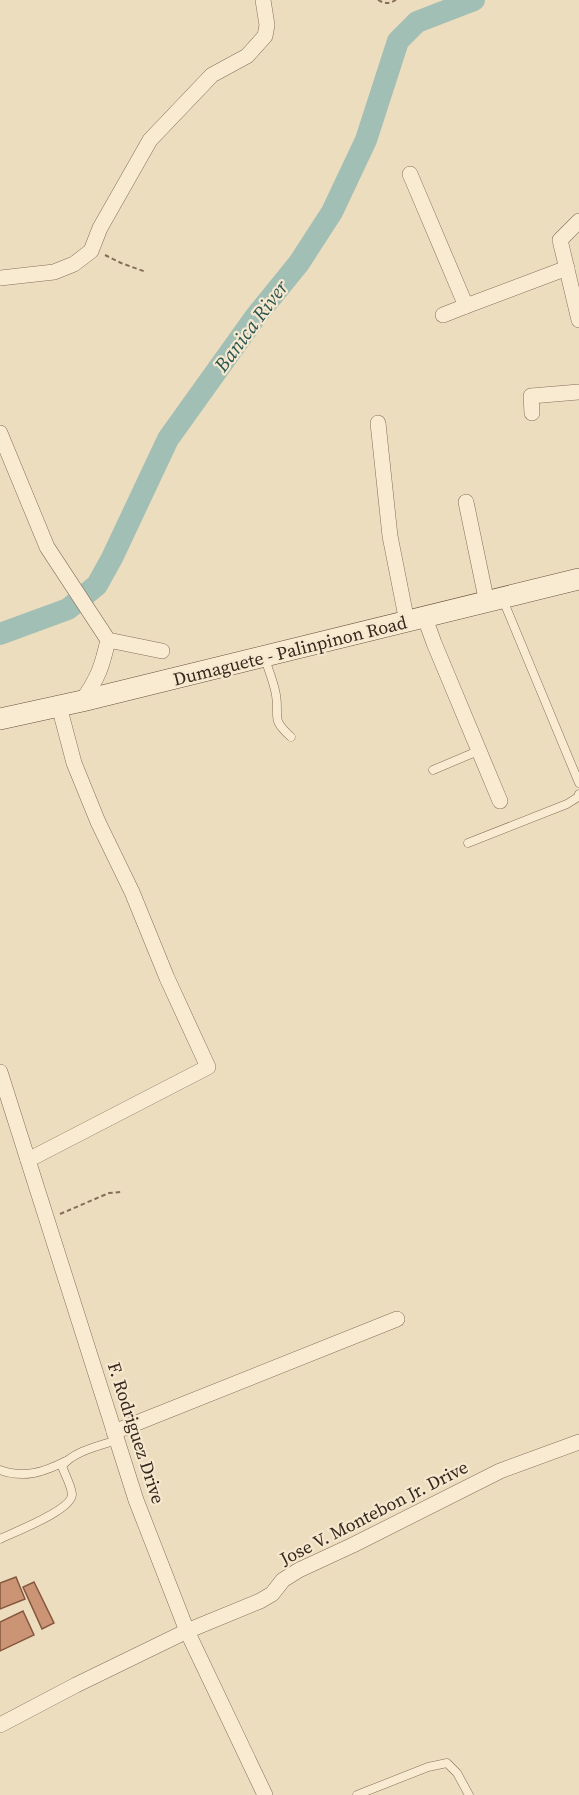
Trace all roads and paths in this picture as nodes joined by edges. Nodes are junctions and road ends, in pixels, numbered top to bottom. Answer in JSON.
{"nodes":[{"id":1,"x":263,"y":0,"type":"edge"},
{"id":2,"x":378,"y":0,"type":"edge"},
{"id":3,"x":396,"y":0,"type":"edge"},
{"id":4,"x":410,"y":174,"type":"dead end"},
{"id":5,"x":579,"y":221,"type":"edge"},
{"id":6,"x":91,"y":251,"type":"junction"},
{"id":7,"x":567,"y":268,"type":"junction"},
{"id":8,"x":146,"y":272,"type":"dead end"},
{"id":9,"x":0,"y":278,"type":"edge"},
{"id":10,"x":466,"y":306,"type":"junction"},
{"id":11,"x":443,"y":315,"type":"dead end"},
{"id":12,"x":579,"y":320,"type":"edge"},
{"id":13,"x":579,"y":392,"type":"edge"},
{"id":14,"x":532,"y":413,"type":"dead end"},
{"id":15,"x":378,"y":423,"type":"dead end"},
{"id":16,"x":0,"y":433,"type":"edge"},
{"id":17,"x":466,"y":502,"type":"dead end"},
{"id":18,"x":579,"y":579,"type":"edge"},
{"id":19,"x":495,"y":601,"type":"junction"},
{"id":20,"x":416,"y":620,"type":"junction"},
{"id":21,"x":108,"y":640,"type":"junction"},
{"id":22,"x":162,"y":651,"type":"dead end"},
{"id":23,"x":264,"y":657,"type":"junction"},
{"id":24,"x":82,"y":701,"type":"junction"},
{"id":25,"x":59,"y":706,"type":"junction"},
{"id":26,"x":0,"y":719,"type":"edge"},
{"id":27,"x":291,"y":737,"type":"dead end"},
{"id":28,"x":478,"y":751,"type":"junction"},
{"id":29,"x":433,"y":770,"type":"dead end"},
{"id":30,"x":579,"y":783,"type":"edge"},
{"id":31,"x":579,"y":794,"type":"edge"},
{"id":32,"x":500,"y":801,"type":"dead end"},
{"id":33,"x":468,"y":843,"type":"dead end"},
{"id":34,"x":0,"y":1072,"type":"edge"},
{"id":35,"x":28,"y":1160,"type":"junction"},
{"id":36,"x":121,"y":1192,"type":"dead end"},
{"id":37,"x":48,"y":1223,"type":"junction"},
{"id":38,"x":397,"y":1319,"type":"dead end"},
{"id":39,"x":115,"y":1436,"type":"junction"},
{"id":40,"x":579,"y":1442,"type":"edge"},
{"id":41,"x":67,"y":1460,"type":"junction"},
{"id":42,"x":0,"y":1470,"type":"edge"},
{"id":43,"x":0,"y":1539,"type":"edge"},
{"id":44,"x":187,"y":1631,"type":"junction"},
{"id":45,"x":0,"y":1725,"type":"edge"},
{"id":46,"x":265,"y":1795,"type":"edge"},
{"id":47,"x":357,"y":1795,"type":"edge"},
{"id":48,"x":469,"y":1795,"type":"edge"}],
"edges":[{"from":1,"to":6,"type":"street"},
{"from":2,"to":3,"type":"path"},
{"from":4,"to":10,"type":"street"},
{"from":5,"to":7,"type":"street"},
{"from":6,"to":8,"type":"path"},
{"from":6,"to":9,"type":"street"},
{"from":7,"to":10,"type":"street"},
{"from":7,"to":12,"type":"street"},
{"from":10,"to":11,"type":"street"},
{"from":13,"to":14,"type":"street"},
{"from":15,"to":20,"type":"street"},
{"from":16,"to":21,"type":"street"},
{"from":17,"to":19,"type":"street"},
{"from":18,"to":19,"type":"main road","name":"Dumaguete - Palinpinon Road"},
{"from":19,"to":20,"type":"main road","name":"Dumaguete - Palinpinon Road"},
{"from":19,"to":30,"type":"lane"},
{"from":20,"to":23,"type":"main road","name":"Dumaguete - Palinpinon Road"},
{"from":20,"to":28,"type":"street"},
{"from":21,"to":22,"type":"street"},
{"from":21,"to":24,"type":"street"},
{"from":23,"to":24,"type":"main road","name":"Dumaguete - Palinpinon Road"},
{"from":23,"to":27,"type":"lane"},
{"from":24,"to":25,"type":"main road","name":"Dumaguete - Palinpinon Road"},
{"from":25,"to":26,"type":"main road","name":"Dumaguete - Palinpinon Road"},
{"from":25,"to":35,"type":"street"},
{"from":28,"to":29,"type":"lane"},
{"from":28,"to":32,"type":"street"},
{"from":31,"to":33,"type":"lane"},
{"from":34,"to":35,"type":"street","name":"F. Rodriguez Drive"},
{"from":35,"to":37,"type":"street","name":"F. Rodriguez Drive"},
{"from":36,"to":37,"type":"path"},
{"from":37,"to":39,"type":"street","name":"F. Rodriguez Drive"},
{"from":38,"to":39,"type":"street"},
{"from":39,"to":41,"type":"lane"},
{"from":39,"to":44,"type":"street","name":"F. Rodriguez Drive"},
{"from":40,"to":44,"type":"street","name":"Jose V. Montebon Jr. Drive"},
{"from":41,"to":42,"type":"lane"},
{"from":41,"to":43,"type":"lane"},
{"from":44,"to":45,"type":"street","name":"Jose V. Montebon Jr. Drive"},
{"from":44,"to":46,"type":"street","name":"F. Rodriguez Drive"},
{"from":47,"to":48,"type":"lane"}]}
